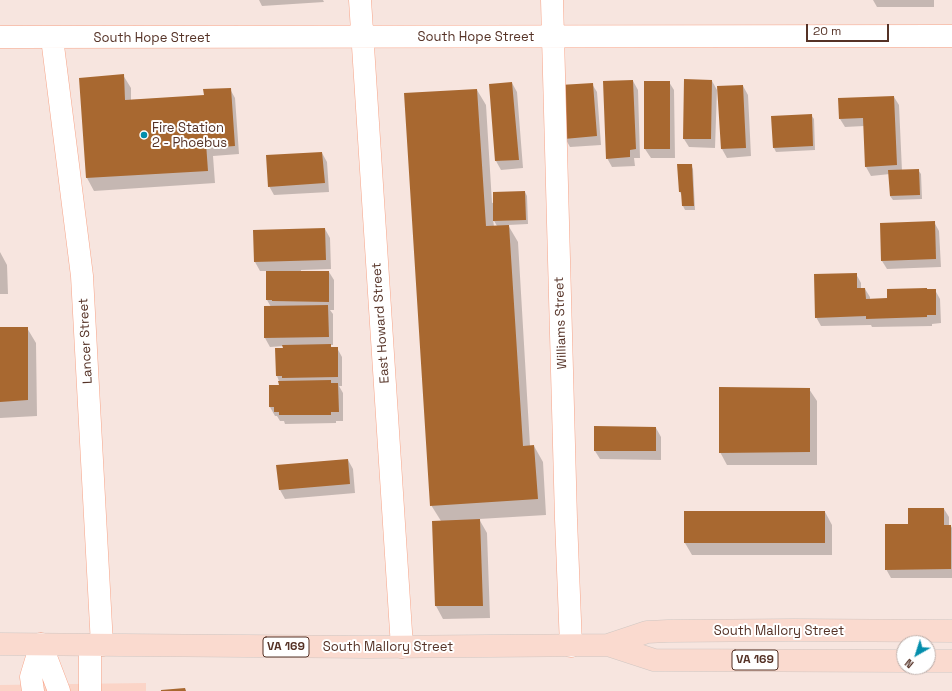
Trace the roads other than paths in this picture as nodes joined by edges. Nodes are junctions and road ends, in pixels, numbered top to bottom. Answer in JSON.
{"nodes":[{"id":1,"x":360,"y":0,"type":"edge"},
{"id":2,"x":552,"y":0,"type":"edge"},
{"id":3,"x":952,"y":36,"type":"edge"},
{"id":4,"x":0,"y":37,"type":"edge"},
{"id":5,"x":362,"y":37,"type":"junction"},
{"id":6,"x":553,"y":37,"type":"junction"},
{"id":7,"x":52,"y":38,"type":"junction"},
{"id":8,"x":952,"y":632,"type":"edge"},
{"id":9,"x":0,"y":644,"type":"edge"},
{"id":10,"x":41,"y":644,"type":"junction"},
{"id":11,"x":96,"y":645,"type":"junction"},
{"id":12,"x":608,"y":645,"type":"junction"},
{"id":13,"x":571,"y":646,"type":"junction"},
{"id":14,"x":402,"y":647,"type":"junction"},
{"id":15,"x":896,"y":661,"type":"edge"},
{"id":16,"x":936,"y":661,"type":"edge"},
{"id":17,"x":952,"y":661,"type":"edge"},
{"id":18,"x":32,"y":691,"type":"edge"},
{"id":19,"x":45,"y":691,"type":"edge"},
{"id":20,"x":59,"y":691,"type":"edge"},
{"id":21,"x":90,"y":691,"type":"edge"}],
"edges":[{"from":1,"to":5,"type":"street","name":"East Howard Street"},
{"from":2,"to":6,"type":"street","name":"Williams Street"},
{"from":3,"to":6,"type":"street","name":"South Hope Street"},
{"from":4,"to":7,"type":"street","name":"South Hope Street"},
{"from":5,"to":6,"type":"street","name":"South Hope Street"},
{"from":5,"to":7,"type":"street","name":"South Hope Street"},
{"from":5,"to":14,"type":"street","name":"East Howard Street"},
{"from":6,"to":13,"type":"street","name":"Williams Street"},
{"from":7,"to":11,"type":"street","name":"Lancer Street"},
{"from":8,"to":12,"type":"main road","name":"South Mallory Street","number":"VA 169"},
{"from":9,"to":10,"type":"main road","name":"South Mallory Street","number":"VA 169"},
{"from":10,"to":11,"type":"main road","name":"South Mallory Street","number":"VA 169"},
{"from":10,"to":18,"type":"street"},
{"from":10,"to":19,"type":"street"},
{"from":10,"to":20,"type":"street"},
{"from":11,"to":14,"type":"main road","name":"South Mallory Street","number":"VA 169"},
{"from":11,"to":21,"type":"street","name":"Lancer Street"},
{"from":12,"to":13,"type":"main road","name":"South Mallory Street","number":"VA 169"},
{"from":12,"to":15,"type":"main road","name":"South Mallory Street","number":"VA 169"},
{"from":13,"to":14,"type":"main road","name":"South Mallory Street","number":"VA 169"},
{"from":16,"to":17,"type":"main road"}]}
